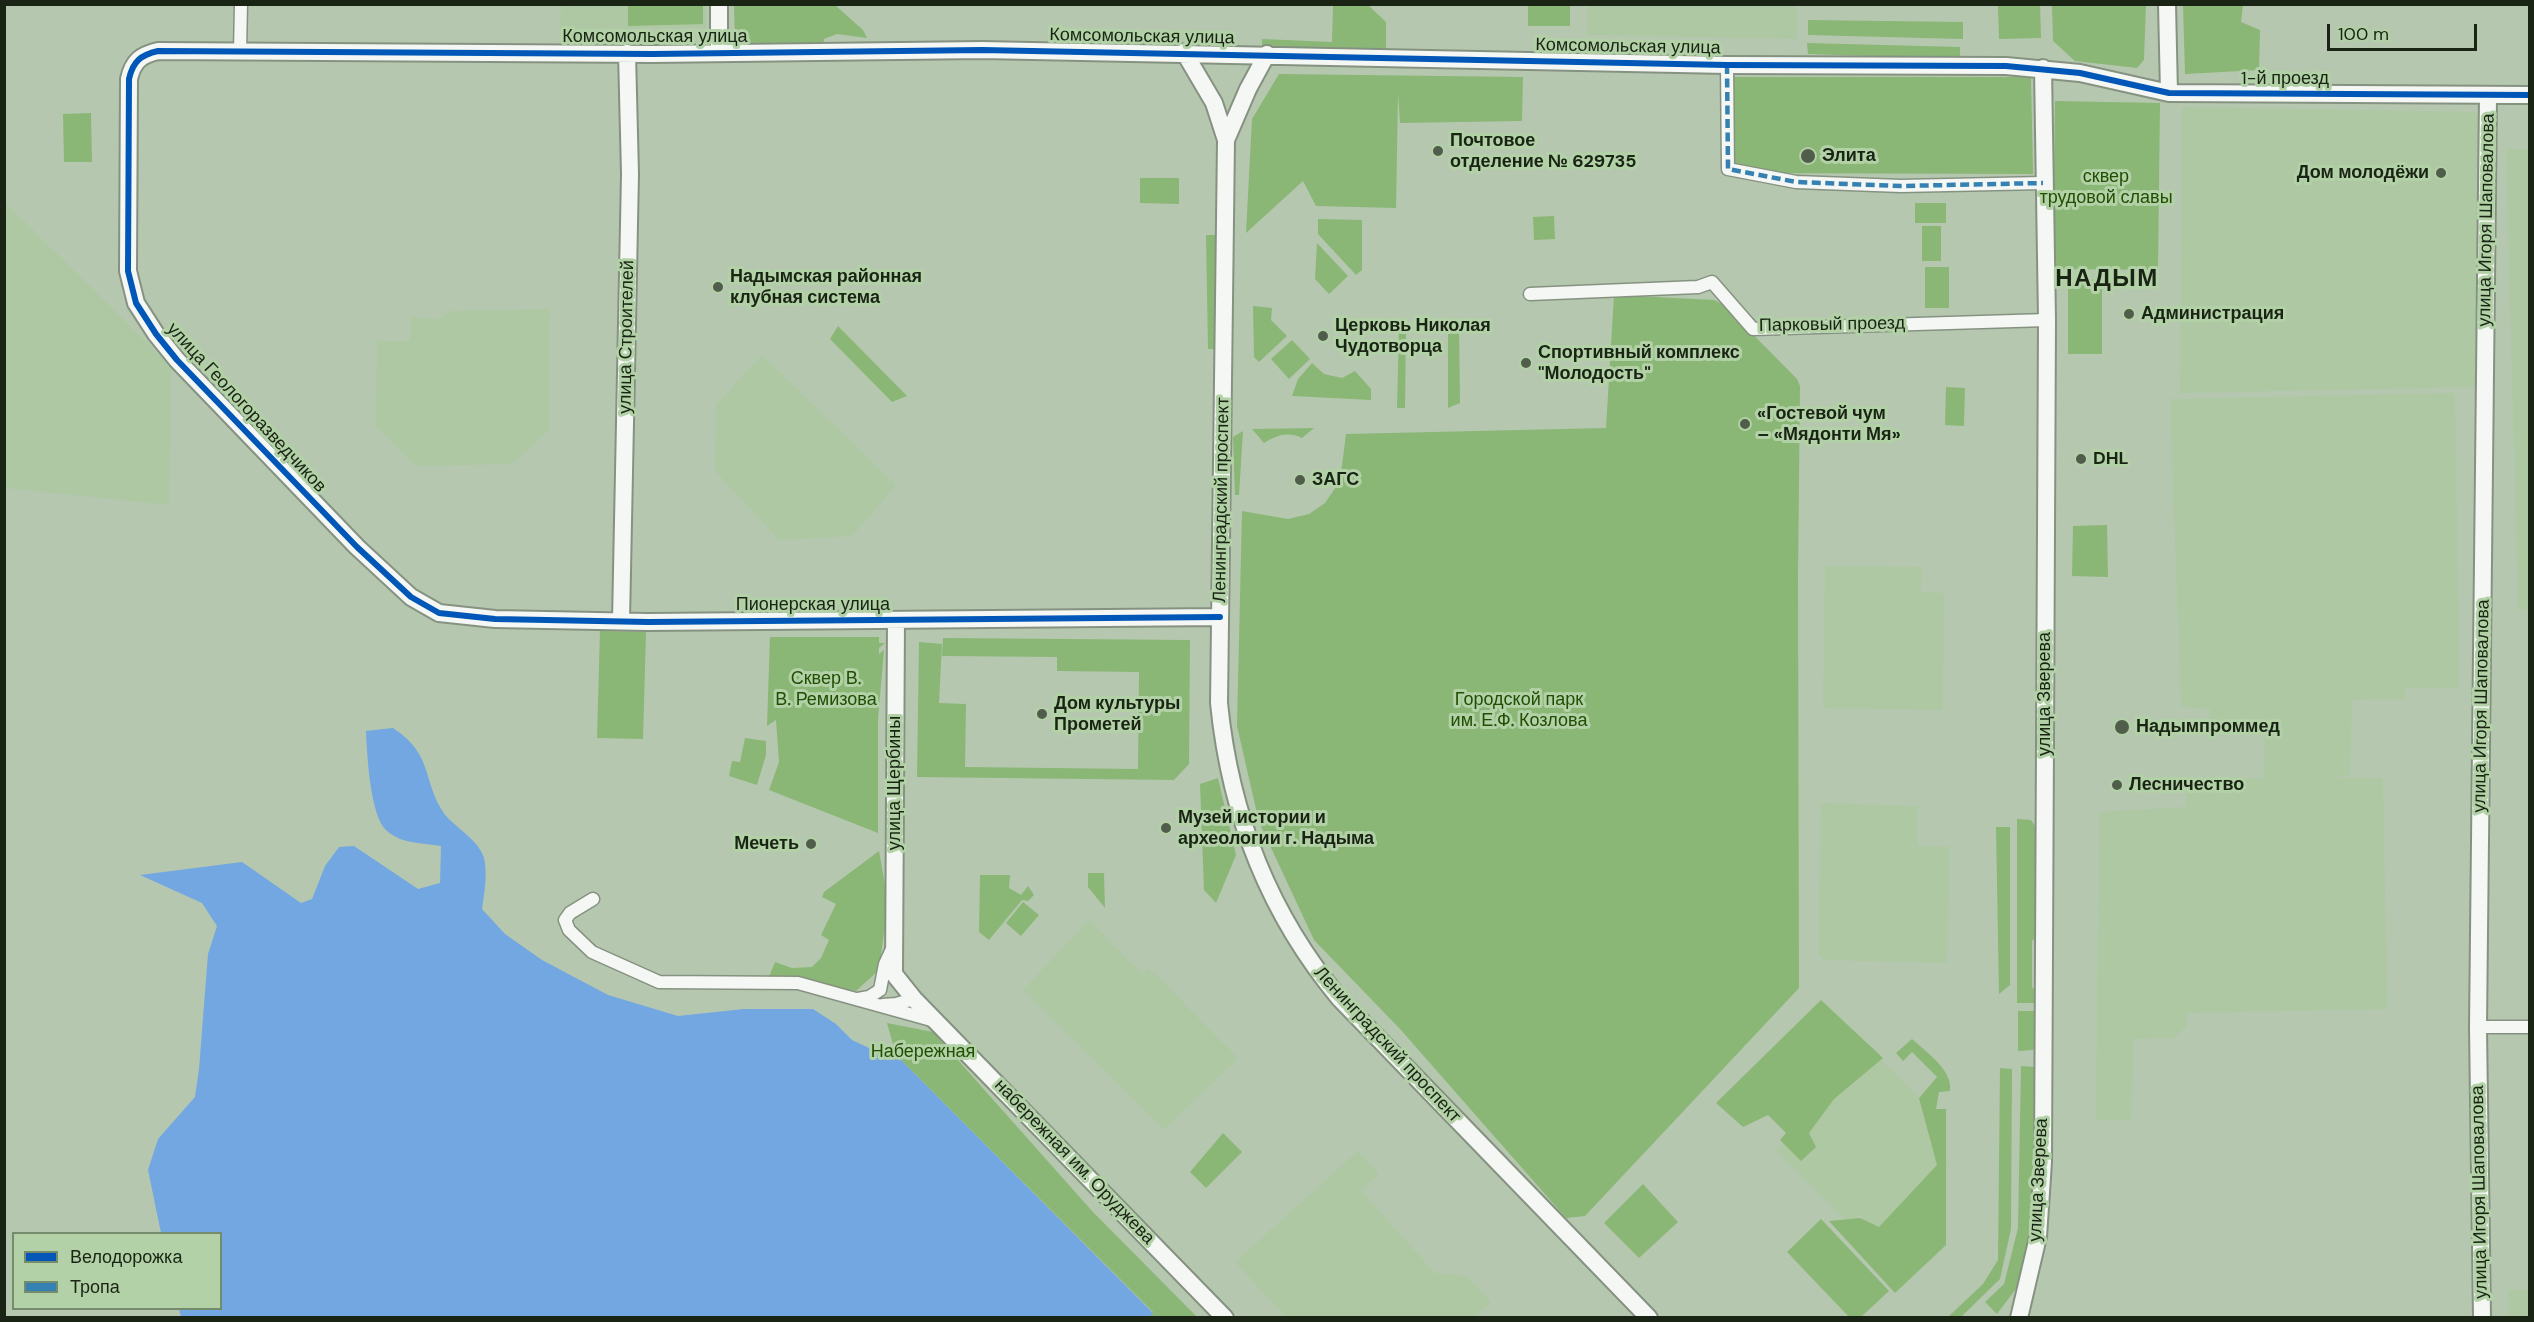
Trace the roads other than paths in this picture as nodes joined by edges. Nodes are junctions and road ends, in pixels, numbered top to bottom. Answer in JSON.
{"nodes":[{"id":1,"x":241,"y":4,"type":"edge"},
{"id":2,"x":719,"y":4,"type":"edge"},
{"id":3,"x":2167,"y":4,"type":"edge"},
{"id":4,"x":240,"y":52,"type":"junction"},
{"id":5,"x":719,"y":52,"type":"junction"},
{"id":6,"x":1184,"y":52,"type":"junction"},
{"id":7,"x":627,"y":53,"type":"junction"},
{"id":8,"x":1267,"y":54,"type":"junction"},
{"id":9,"x":1727,"y":65,"type":"junction"},
{"id":10,"x":2043,"y":68,"type":"junction"},
{"id":11,"x":2169,"y":93,"type":"junction"},
{"id":12,"x":2488,"y":95,"type":"junction"},
{"id":13,"x":2529,"y":95,"type":"edge"},
{"id":14,"x":1226,"y":140,"type":"junction"},
{"id":15,"x":2043,"y":183,"type":"junction"},
{"id":16,"x":1530,"y":294,"type":"dead end"},
{"id":17,"x":2047,"y":320,"type":"junction"},
{"id":18,"x":411,"y":597,"type":"joint"},
{"id":19,"x":1220,"y":617,"type":"junction"},
{"id":20,"x":896,"y":620,"type":"junction"},
{"id":21,"x":621,"y":621,"type":"junction"},
{"id":22,"x":593,"y":899,"type":"dead end"},
{"id":23,"x":893,"y":946,"type":"junction"},
{"id":24,"x":857,"y":999,"type":"junction"},
{"id":25,"x":914,"y":999,"type":"junction"},
{"id":26,"x":876,"y":1004,"type":"junction"},
{"id":27,"x":937,"y":1022,"type":"junction"},
{"id":28,"x":2478,"y":1027,"type":"junction"},
{"id":29,"x":2529,"y":1027,"type":"edge"},
{"id":30,"x":1225,"y":1317,"type":"edge"},
{"id":31,"x":1649,"y":1317,"type":"edge"},
{"id":32,"x":2019,"y":1317,"type":"edge"},
{"id":33,"x":2481,"y":1317,"type":"edge"}],
"edges":[{"from":1,"to":4,"type":"street"},
{"from":2,"to":5,"type":"street"},
{"from":3,"to":11,"type":"street"},
{"from":4,"to":7,"type":"street","name":"Комсомольская улица"},
{"from":4,"to":18,"type":"street","name":"улица Геологоразведчиков"},
{"from":5,"to":6,"type":"street","name":"Комсомольская улица"},
{"from":5,"to":7,"type":"street","name":"Комсомольская улица"},
{"from":6,"to":8,"type":"street","name":"Комсомольская улица"},
{"from":6,"to":14,"type":"street"},
{"from":7,"to":21,"type":"street","name":"улица Строителей"},
{"from":8,"to":9,"type":"street","name":"Комсомольская улица"},
{"from":8,"to":14,"type":"street"},
{"from":9,"to":10,"type":"street","name":"Комсомольская улица"},
{"from":9,"to":15,"type":"street"},
{"from":10,"to":11,"type":"street","name":"1-й проезд"},
{"from":10,"to":15,"type":"street","name":"улица Зверева"},
{"from":11,"to":12,"type":"street","name":"1-й проезд"},
{"from":12,"to":13,"type":"street","name":"1-й проезд"},
{"from":12,"to":28,"type":"street","name":"улица Игоря Шаповалова"},
{"from":14,"to":19,"type":"street","name":"Ленинградский проспект"},
{"from":15,"to":17,"type":"street","name":"улица Зверева"},
{"from":16,"to":17,"type":"street","name":"Парковый проезд"},
{"from":17,"to":32,"type":"street","name":"улица Зверева"},
{"from":18,"to":21,"type":"street","name":"Пионерская улица"},
{"from":19,"to":20,"type":"street","name":"Пионерская улица"},
{"from":19,"to":31,"type":"street","name":"Ленинградский проспект"},
{"from":20,"to":21,"type":"street","name":"Пионерская улица"},
{"from":20,"to":23,"type":"street","name":"улица Щербины"},
{"from":22,"to":24,"type":"street"},
{"from":23,"to":24,"type":"street"},
{"from":23,"to":25,"type":"street","name":"набережная им. Оруджева"},
{"from":24,"to":26,"type":"street"},
{"from":25,"to":26,"type":"street"},
{"from":25,"to":27,"type":"street","name":"набережная им. Оруджева"},
{"from":26,"to":27,"type":"street"},
{"from":27,"to":30,"type":"street","name":"набережная им. Оруджева"},
{"from":28,"to":29,"type":"street"},
{"from":28,"to":33,"type":"street","name":"улица Игоря Шаповалова"}]}
